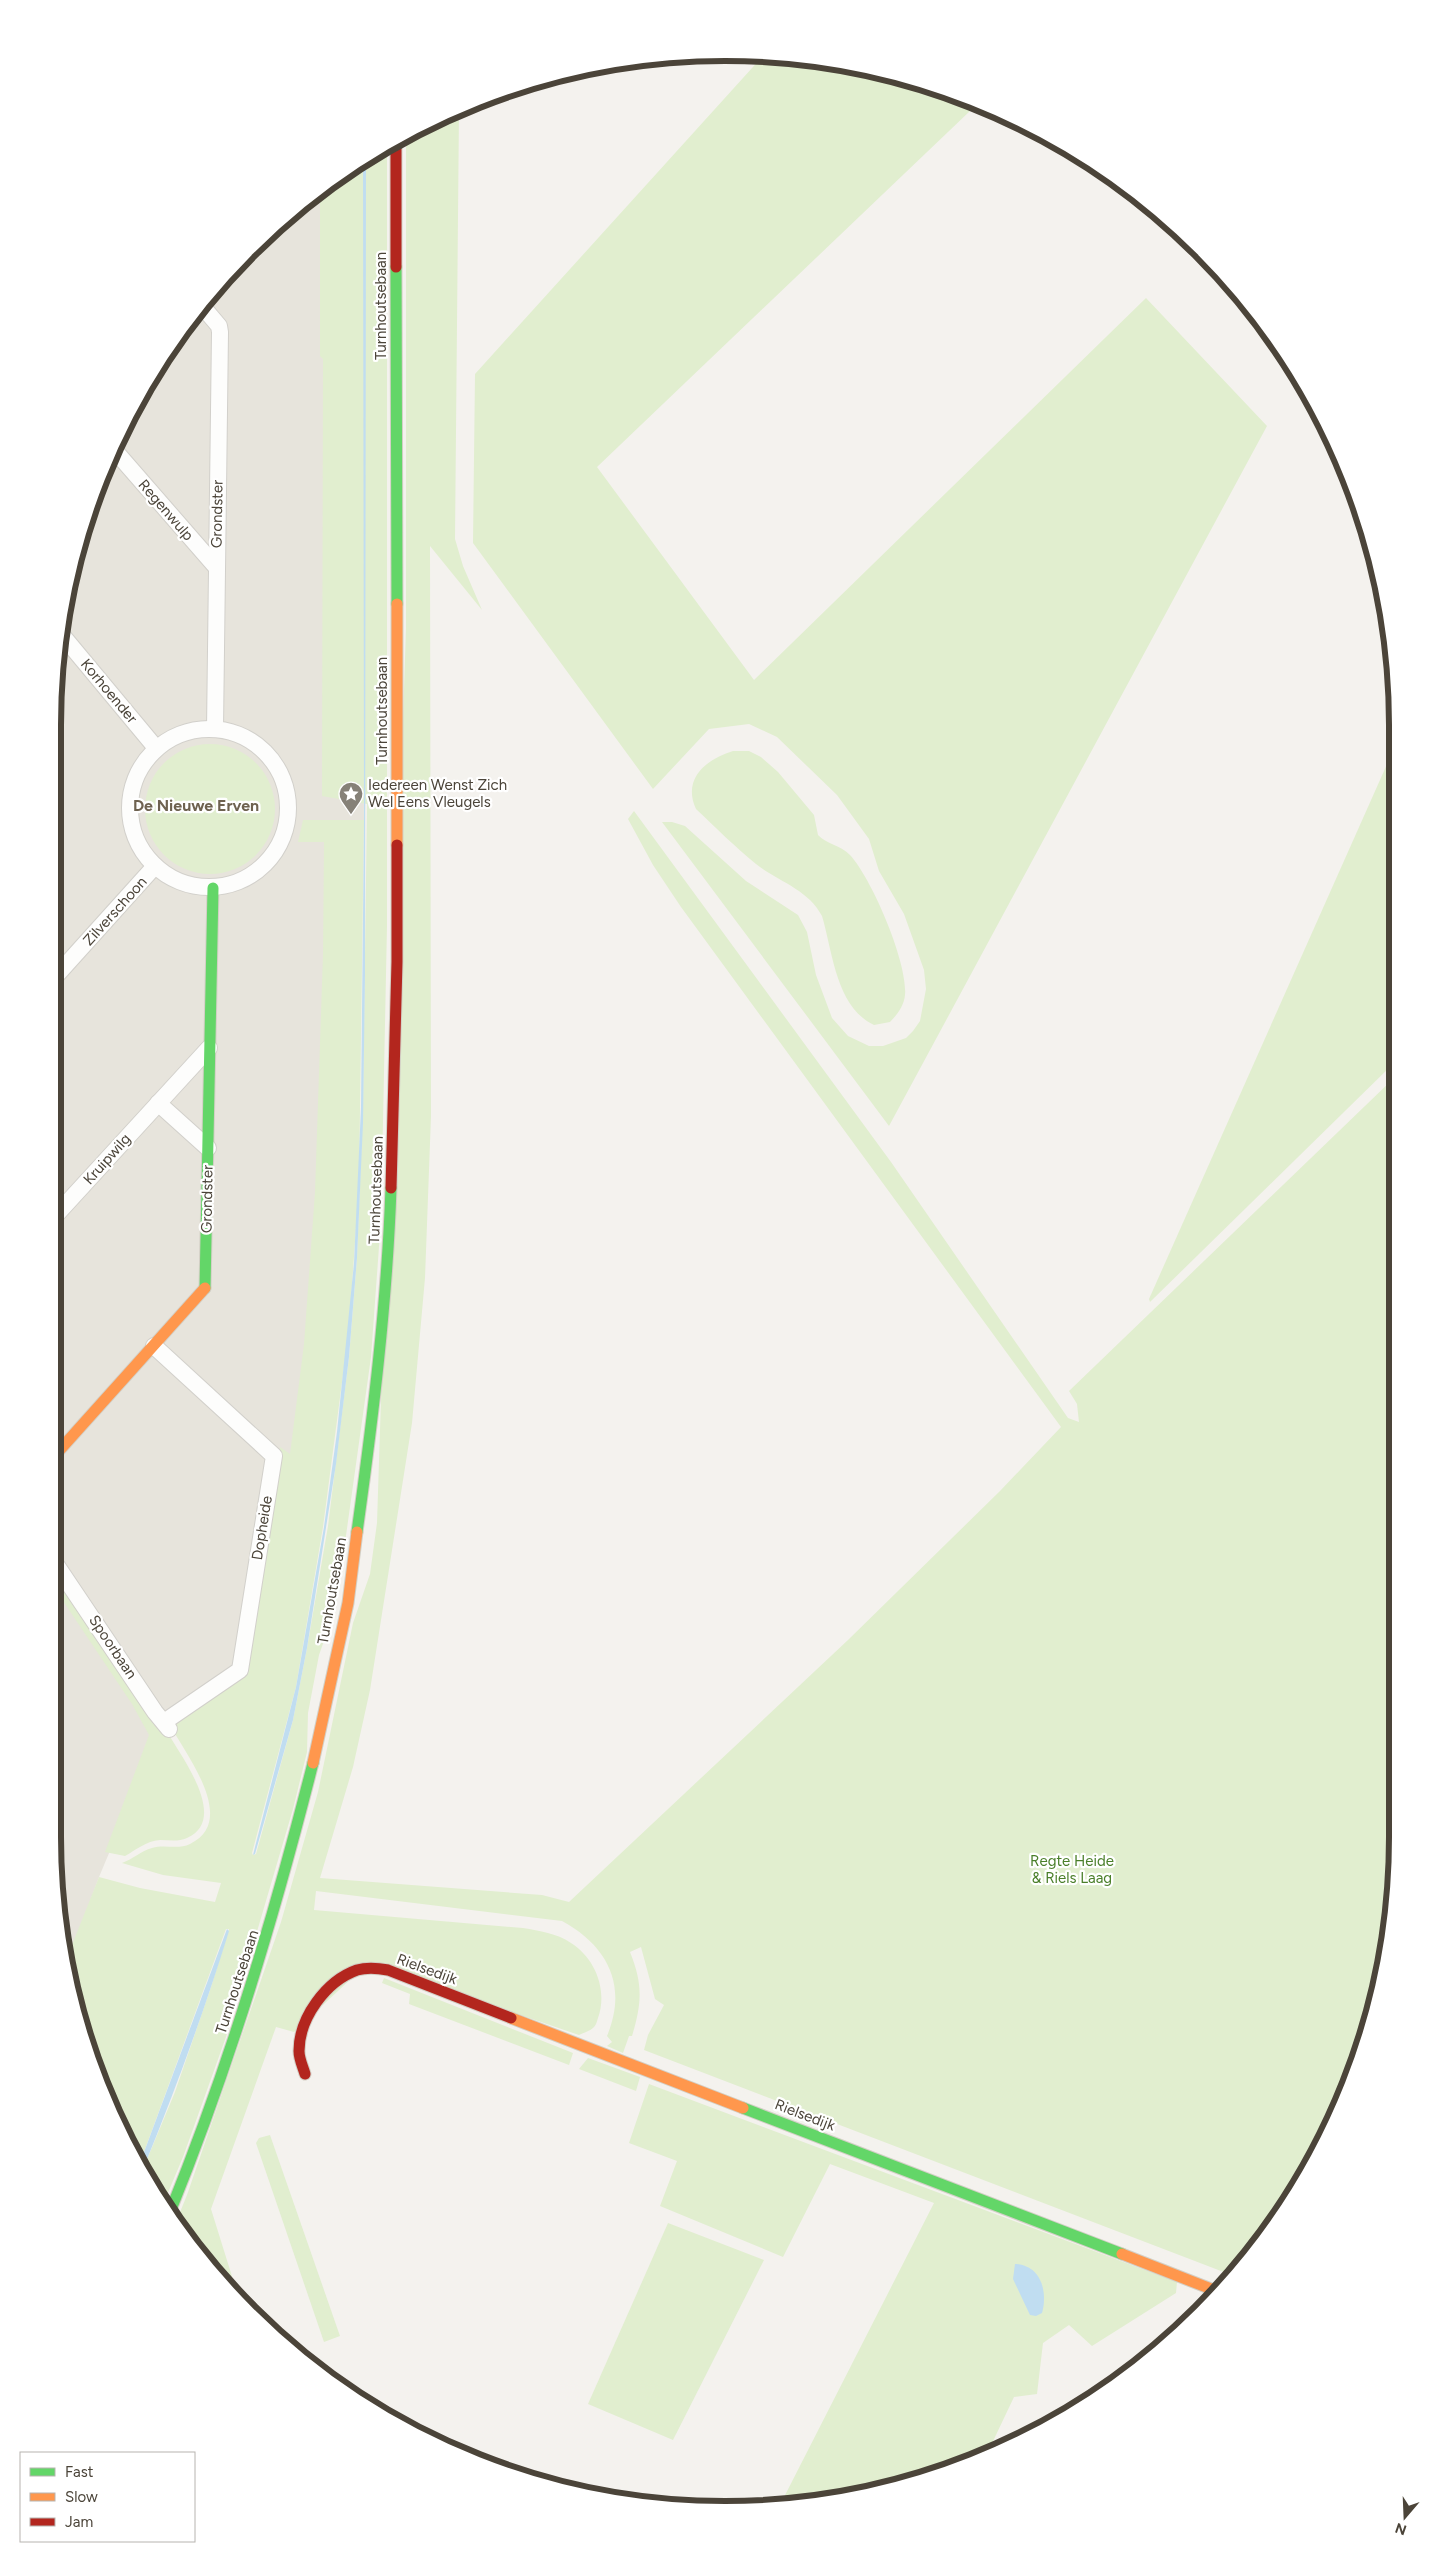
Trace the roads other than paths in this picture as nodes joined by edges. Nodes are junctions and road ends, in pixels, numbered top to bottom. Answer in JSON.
{"nodes":[{"id":1,"x":396,"y":148,"type":"edge"},
{"id":2,"x":206,"y":311,"type":"edge"},
{"id":3,"x":119,"y":455,"type":"edge"},
{"id":4,"x":216,"y":568,"type":"junction"},
{"id":5,"x":67,"y":641,"type":"edge"},
{"id":6,"x":215,"y":730,"type":"junction"},
{"id":7,"x":156,"y":748,"type":"junction"},
{"id":8,"x":155,"y":866,"type":"junction"},
{"id":9,"x":213,"y":888,"type":"junction"},
{"id":10,"x":61,"y":970,"type":"edge"},
{"id":11,"x":209,"y":1048,"type":"junction"},
{"id":12,"x":158,"y":1103,"type":"junction"},
{"id":13,"x":208,"y":1148,"type":"junction"},
{"id":14,"x":61,"y":1210,"type":"edge"},
{"id":15,"x":154,"y":1346,"type":"junction"},
{"id":16,"x":61,"y":1449,"type":"edge"},
{"id":17,"x":61,"y":1572,"type":"edge"},
{"id":18,"x":166,"y":1725,"type":"joint"},
{"id":19,"x":305,"y":2074,"type":"dead end"},
{"id":20,"x":173,"y":2205,"type":"edge"},
{"id":21,"x":1211,"y":2289,"type":"edge"}],
"edges":[{"from":1,"to":20,"type":"main road","name":"Turnhoutsebaan"},
{"from":2,"to":4,"type":"street","name":"Grondster"},
{"from":3,"to":4,"type":"street","name":"Regenwulp"},
{"from":4,"to":6,"type":"street","name":"Grondster"},
{"from":5,"to":7,"type":"street","name":"Korhoender"},
{"from":6,"to":7,"type":"street"},
{"from":6,"to":9,"type":"street"},
{"from":7,"to":8,"type":"street"},
{"from":8,"to":9,"type":"street"},
{"from":8,"to":10,"type":"street","name":"Zilverschoon"},
{"from":9,"to":11,"type":"main road","name":"Grondster"},
{"from":11,"to":12,"type":"street","name":"Kruipwilg"},
{"from":11,"to":13,"type":"main road","name":"Grondster"},
{"from":12,"to":13,"type":"street"},
{"from":12,"to":14,"type":"street","name":"Kruipwilg"},
{"from":13,"to":15,"type":"main road","name":"Grondster"},
{"from":15,"to":16,"type":"main road","name":"Grondster"},
{"from":15,"to":18,"type":"street","name":"Dopheide"},
{"from":17,"to":18,"type":"street","name":"Spoorbaan"},
{"from":19,"to":21,"type":"main road","name":"Rielsedijk"}]}
